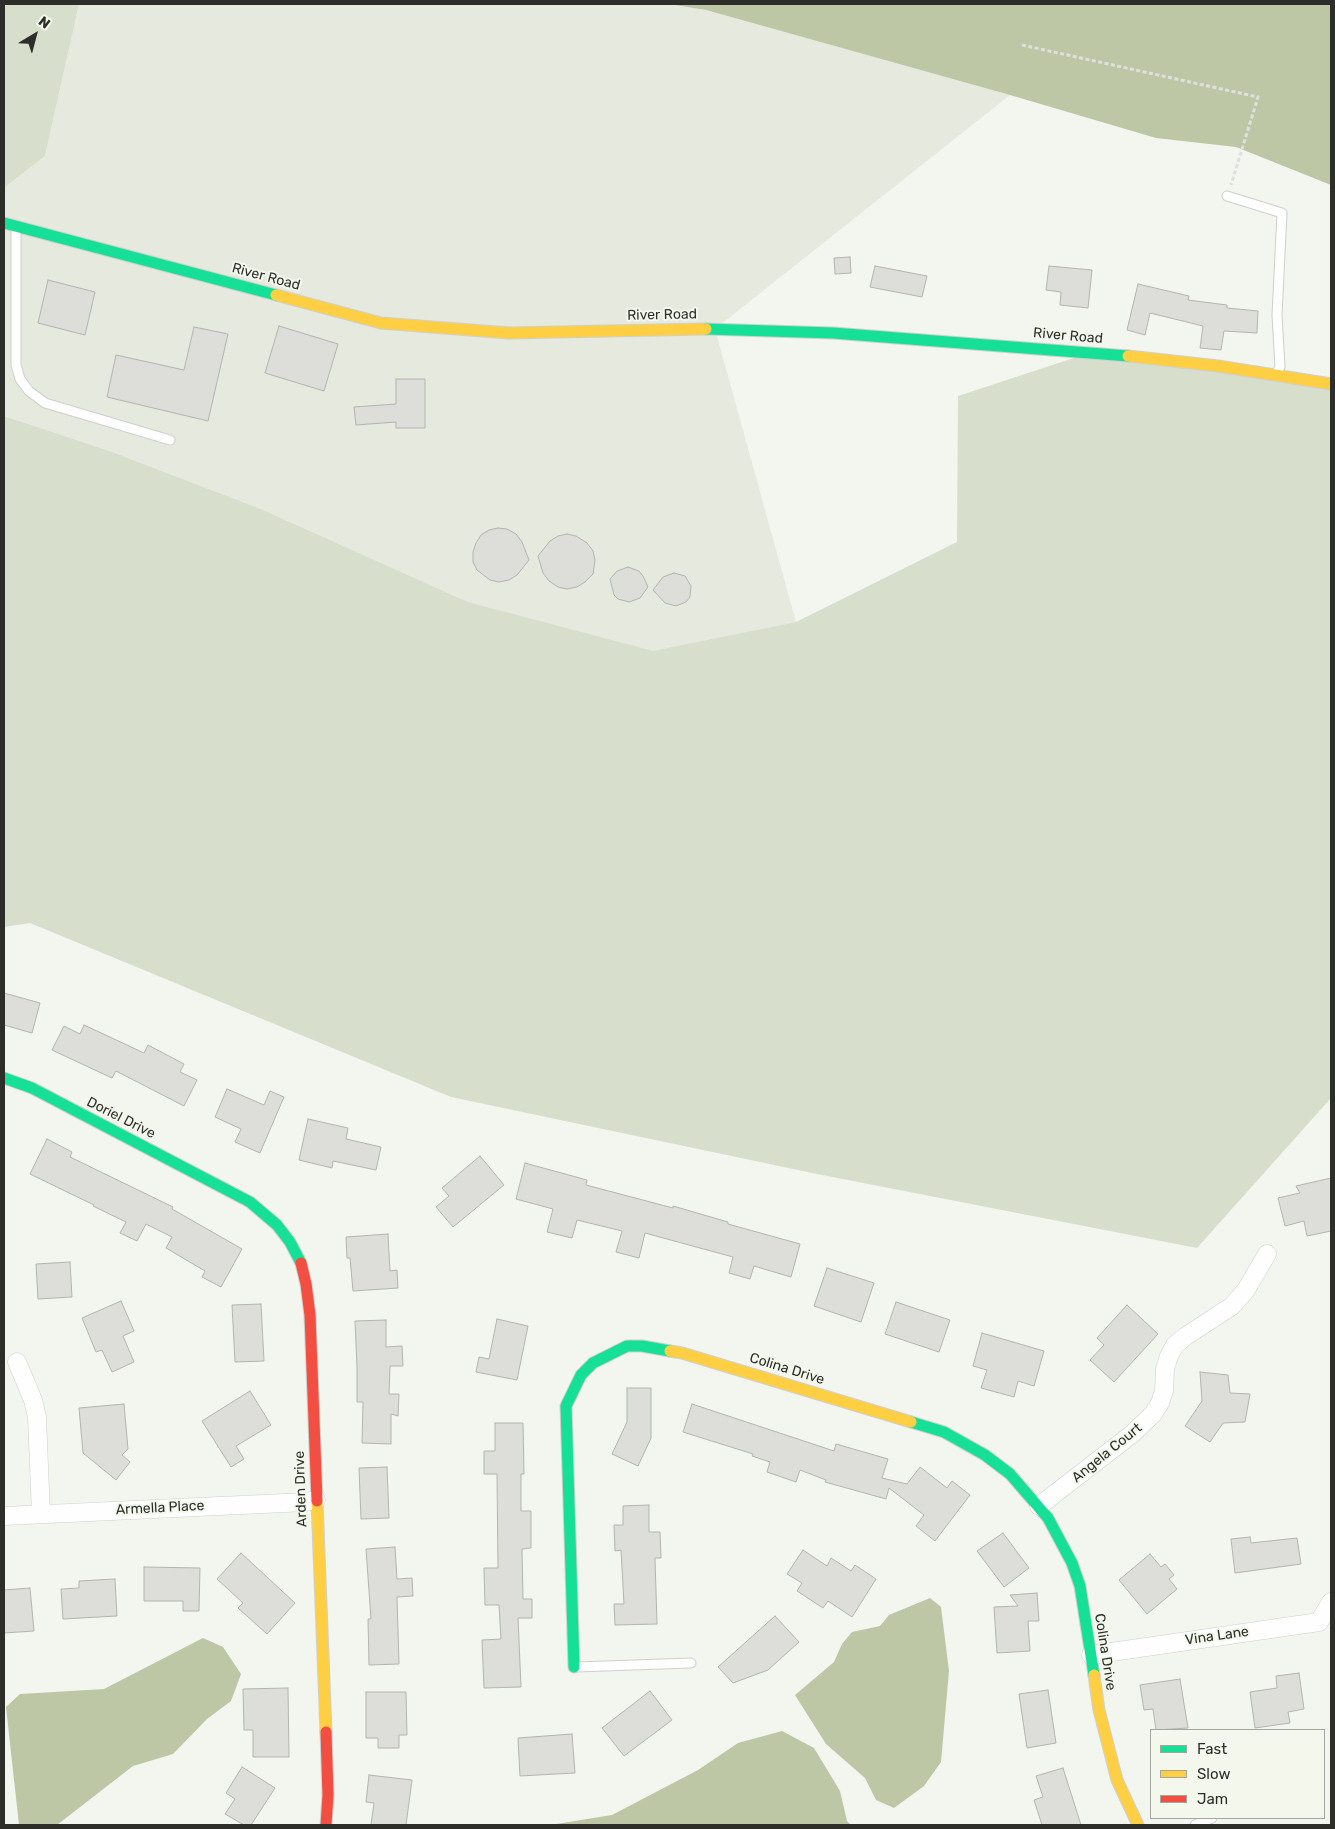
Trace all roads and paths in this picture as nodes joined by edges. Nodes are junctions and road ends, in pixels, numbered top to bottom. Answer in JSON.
{"nodes":[{"id":1,"x":1022,"y":44,"type":"dead end"},
{"id":2,"x":1228,"y":196,"type":"joint"},
{"id":3,"x":4,"y":223,"type":"edge"},
{"id":4,"x":16,"y":226,"type":"junction"},
{"id":5,"x":1276,"y":374,"type":"junction"},
{"id":6,"x":1331,"y":384,"type":"edge"},
{"id":7,"x":170,"y":440,"type":"dead end"},
{"id":8,"x":4,"y":1078,"type":"edge"},
{"id":9,"x":223,"y":1188,"type":"joint"},
{"id":10,"x":1267,"y":1254,"type":"dead end"},
{"id":11,"x":16,"y":1362,"type":"dead end"},
{"id":12,"x":316,"y":1500,"type":"junction"},
{"id":13,"x":1039,"y":1506,"type":"junction"},
{"id":14,"x":41,"y":1514,"type":"junction"},
{"id":15,"x":4,"y":1516,"type":"edge"},
{"id":16,"x":1331,"y":1602,"type":"edge"},
{"id":17,"x":1091,"y":1655,"type":"junction"},
{"id":18,"x":691,"y":1663,"type":"dead end"},
{"id":19,"x":574,"y":1667,"type":"joint"},
{"id":20,"x":1210,"y":1819,"type":"edge"},
{"id":21,"x":326,"y":1825,"type":"edge"},
{"id":22,"x":1138,"y":1825,"type":"edge"},
{"id":23,"x":1195,"y":1825,"type":"edge"}],
"edges":[{"from":1,"to":2,"type":"path"},
{"from":2,"to":5,"type":"lane"},
{"from":3,"to":4,"type":"street","name":"River Road"},
{"from":4,"to":5,"type":"street","name":"River Road"},
{"from":4,"to":7,"type":"lane"},
{"from":5,"to":6,"type":"street","name":"River Road"},
{"from":8,"to":9,"type":"street","name":"Doriel Drive"},
{"from":9,"to":12,"type":"street","name":"Arden Drive"},
{"from":10,"to":13,"type":"street","name":"Angela Court"},
{"from":11,"to":14,"type":"street"},
{"from":12,"to":14,"type":"street","name":"Armella Place"},
{"from":12,"to":21,"type":"street","name":"Arden Drive"},
{"from":13,"to":17,"type":"street","name":"Colina Drive"},
{"from":13,"to":19,"type":"street","name":"Colina Drive"},
{"from":14,"to":15,"type":"street","name":"Armella Place"},
{"from":16,"to":17,"type":"street","name":"Vina Lane"},
{"from":17,"to":22,"type":"street","name":"Colina Drive"},
{"from":18,"to":19,"type":"lane","name":"Colina Drive"},
{"from":20,"to":23,"type":"lane"}]}
